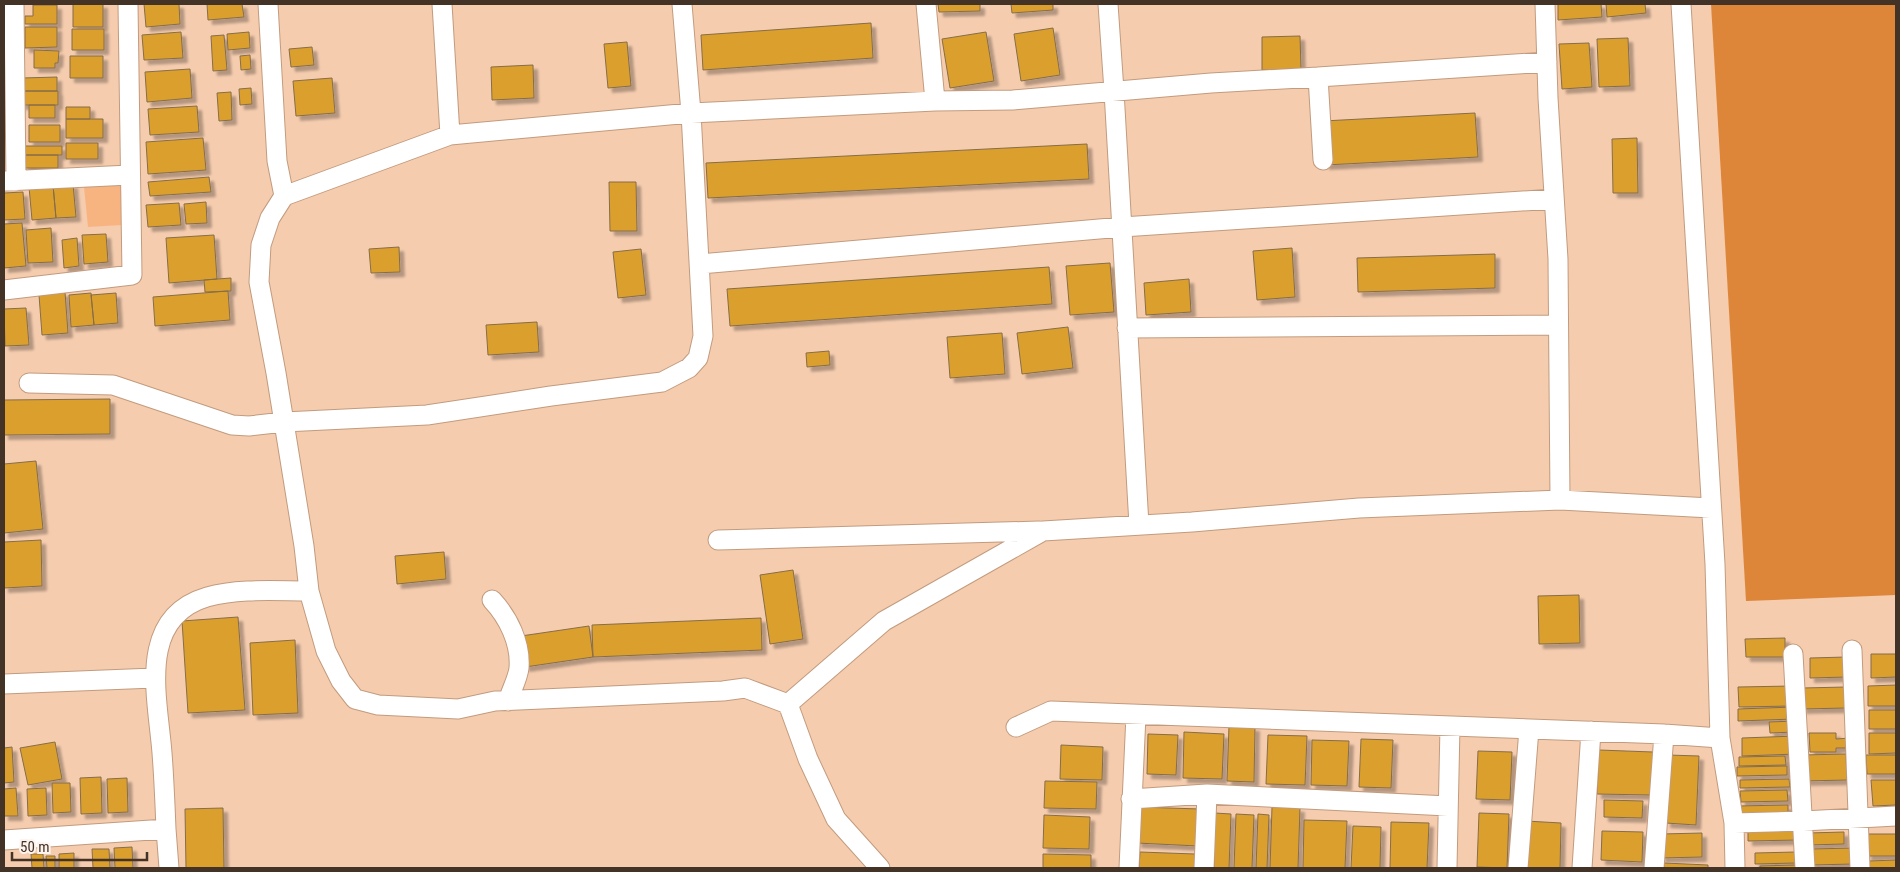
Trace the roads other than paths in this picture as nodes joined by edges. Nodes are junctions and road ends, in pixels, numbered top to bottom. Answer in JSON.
{"nodes":[{"id":1,"x":14,"y":4,"type":"edge"},
{"id":2,"x":128,"y":4,"type":"edge"},
{"id":3,"x":268,"y":4,"type":"edge"},
{"id":4,"x":442,"y":4,"type":"edge"},
{"id":5,"x":682,"y":4,"type":"edge"},
{"id":6,"x":926,"y":4,"type":"edge"},
{"id":7,"x":1108,"y":4,"type":"edge"},
{"id":8,"x":1544,"y":4,"type":"edge"},
{"id":9,"x":1681,"y":4,"type":"edge"},
{"id":10,"x":1547,"y":62,"type":"junction"},
{"id":11,"x":1318,"y":77,"type":"junction"},
{"id":12,"x":1114,"y":91,"type":"junction"},
{"id":13,"x":935,"y":101,"type":"junction"},
{"id":14,"x":691,"y":113,"type":"junction"},
{"id":15,"x":450,"y":135,"type":"junction"},
{"id":16,"x":1323,"y":160,"type":"dead end"},
{"id":17,"x":130,"y":175,"type":"junction"},
{"id":18,"x":10,"y":181,"type":"edge"},
{"id":19,"x":284,"y":196,"type":"junction"},
{"id":20,"x":1554,"y":199,"type":"junction"},
{"id":21,"x":1122,"y":227,"type":"junction"},
{"id":22,"x":700,"y":264,"type":"junction"},
{"id":23,"x":4,"y":290,"type":"edge"},
{"id":24,"x":1558,"y":325,"type":"junction"},
{"id":25,"x":1127,"y":328,"type":"junction"},
{"id":26,"x":29,"y":383,"type":"dead end"},
{"id":27,"x":284,"y":422,"type":"junction"},
{"id":28,"x":1560,"y":500,"type":"junction"},
{"id":29,"x":1711,"y":508,"type":"junction"},
{"id":30,"x":1139,"y":525,"type":"junction"},
{"id":31,"x":1043,"y":531,"type":"junction"},
{"id":32,"x":718,"y":540,"type":"dead end"},
{"id":33,"x":309,"y":591,"type":"junction"},
{"id":34,"x":492,"y":600,"type":"dead end"},
{"id":35,"x":1852,"y":650,"type":"dead end"},
{"id":36,"x":1793,"y":654,"type":"dead end"},
{"id":37,"x":154,"y":678,"type":"junction"},
{"id":38,"x":4,"y":684,"type":"edge"},
{"id":39,"x":508,"y":701,"type":"junction"},
{"id":40,"x":788,"y":704,"type":"junction"},
{"id":41,"x":1136,"y":715,"type":"junction"},
{"id":42,"x":1450,"y":726,"type":"junction"},
{"id":43,"x":1016,"y":727,"type":"dead end"},
{"id":44,"x":1529,"y":729,"type":"junction"},
{"id":45,"x":1591,"y":731,"type":"junction"},
{"id":46,"x":1664,"y":734,"type":"junction"},
{"id":47,"x":1720,"y":738,"type":"junction"},
{"id":48,"x":1207,"y":794,"type":"junction"},
{"id":49,"x":1131,"y":799,"type":"junction"},
{"id":50,"x":1448,"y":806,"type":"junction"},
{"id":51,"x":1896,"y":816,"type":"edge"},
{"id":52,"x":1859,"y":818,"type":"junction"},
{"id":53,"x":1804,"y":821,"type":"junction"},
{"id":54,"x":1734,"y":823,"type":"junction"},
{"id":55,"x":166,"y":829,"type":"junction"},
{"id":56,"x":4,"y":840,"type":"edge"},
{"id":57,"x":169,"y":868,"type":"edge"},
{"id":58,"x":880,"y":868,"type":"edge"},
{"id":59,"x":1129,"y":868,"type":"edge"},
{"id":60,"x":1204,"y":868,"type":"edge"},
{"id":61,"x":1446,"y":868,"type":"edge"},
{"id":62,"x":1518,"y":868,"type":"edge"},
{"id":63,"x":1582,"y":868,"type":"edge"},
{"id":64,"x":1654,"y":868,"type":"edge"},
{"id":65,"x":1735,"y":868,"type":"edge"},
{"id":66,"x":1805,"y":868,"type":"edge"},
{"id":67,"x":1860,"y":868,"type":"edge"}],
"edges":[{"from":1,"to":18,"type":"street"},
{"from":2,"to":17,"type":"street"},
{"from":3,"to":19,"type":"street"},
{"from":4,"to":15,"type":"street"},
{"from":5,"to":14,"type":"street"},
{"from":6,"to":13,"type":"street"},
{"from":7,"to":12,"type":"street"},
{"from":8,"to":10,"type":"street"},
{"from":9,"to":29,"type":"street"},
{"from":10,"to":11,"type":"street"},
{"from":10,"to":20,"type":"street"},
{"from":11,"to":12,"type":"street"},
{"from":11,"to":16,"type":"street"},
{"from":12,"to":13,"type":"street"},
{"from":12,"to":21,"type":"street"},
{"from":13,"to":14,"type":"street"},
{"from":14,"to":15,"type":"street"},
{"from":14,"to":22,"type":"street"},
{"from":15,"to":19,"type":"street"},
{"from":17,"to":18,"type":"street"},
{"from":17,"to":23,"type":"street"},
{"from":19,"to":27,"type":"street"},
{"from":20,"to":21,"type":"street"},
{"from":20,"to":24,"type":"street"},
{"from":21,"to":22,"type":"street"},
{"from":21,"to":25,"type":"street"},
{"from":22,"to":27,"type":"street"},
{"from":24,"to":25,"type":"street"},
{"from":24,"to":28,"type":"street"},
{"from":25,"to":30,"type":"street"},
{"from":26,"to":27,"type":"street"},
{"from":27,"to":33,"type":"street"},
{"from":28,"to":29,"type":"street"},
{"from":28,"to":30,"type":"street"},
{"from":29,"to":47,"type":"street"},
{"from":30,"to":31,"type":"street"},
{"from":31,"to":32,"type":"street"},
{"from":31,"to":40,"type":"street"},
{"from":33,"to":37,"type":"street"},
{"from":33,"to":39,"type":"street"},
{"from":34,"to":39,"type":"street"},
{"from":35,"to":52,"type":"street"},
{"from":36,"to":53,"type":"street"},
{"from":37,"to":38,"type":"street"},
{"from":37,"to":55,"type":"street"},
{"from":39,"to":40,"type":"street"},
{"from":40,"to":58,"type":"street"},
{"from":41,"to":42,"type":"street"},
{"from":41,"to":43,"type":"street"},
{"from":41,"to":49,"type":"street"},
{"from":42,"to":44,"type":"street"},
{"from":42,"to":50,"type":"street"},
{"from":44,"to":45,"type":"street"},
{"from":44,"to":62,"type":"street"},
{"from":45,"to":46,"type":"street"},
{"from":45,"to":63,"type":"street"},
{"from":46,"to":47,"type":"street"},
{"from":46,"to":64,"type":"street"},
{"from":47,"to":54,"type":"street"},
{"from":48,"to":49,"type":"street"},
{"from":48,"to":50,"type":"street"},
{"from":48,"to":60,"type":"street"},
{"from":49,"to":59,"type":"street"},
{"from":50,"to":61,"type":"street"},
{"from":51,"to":52,"type":"street"},
{"from":52,"to":53,"type":"street"},
{"from":52,"to":67,"type":"street"},
{"from":53,"to":54,"type":"street"},
{"from":53,"to":66,"type":"street"},
{"from":54,"to":65,"type":"street"},
{"from":55,"to":56,"type":"street"},
{"from":55,"to":57,"type":"street"}]}
